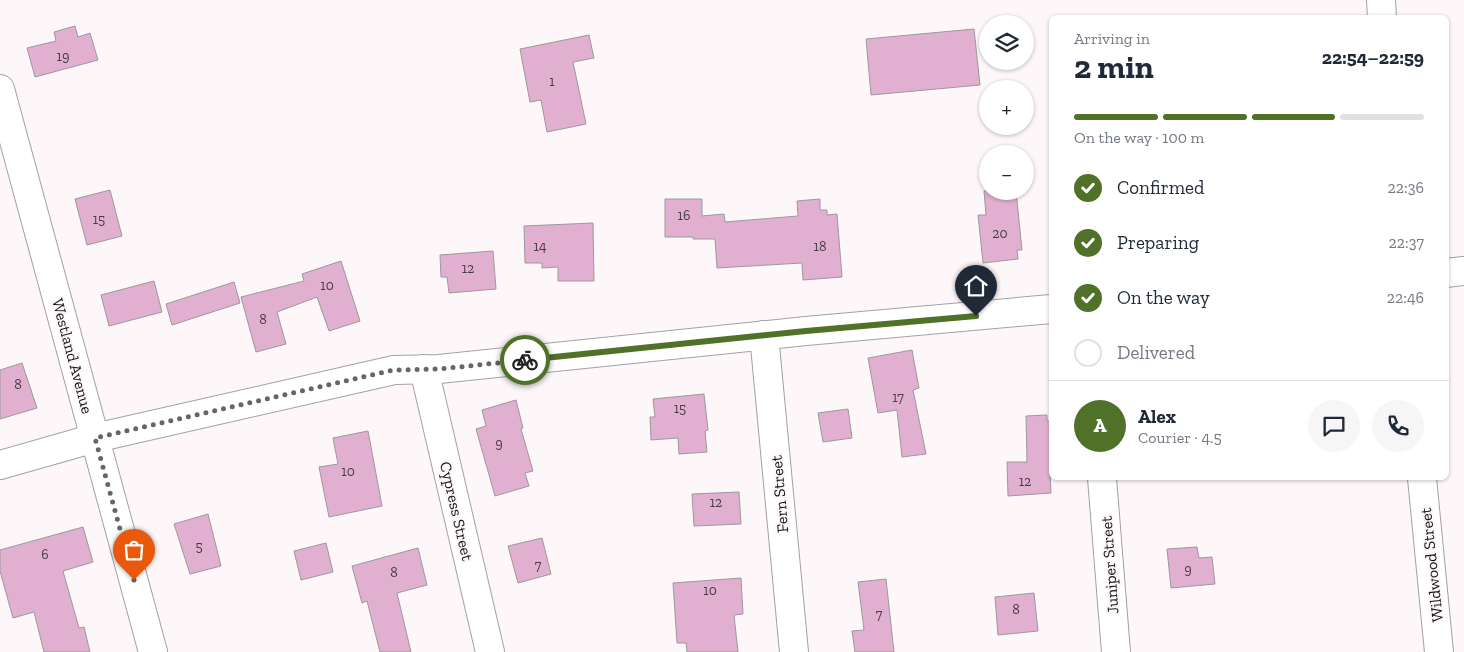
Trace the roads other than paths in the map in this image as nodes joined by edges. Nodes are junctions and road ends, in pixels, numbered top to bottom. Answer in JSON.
{"nodes":[{"id":1,"x":1381,"y":0,"type":"edge"},
{"id":2,"x":1382,"y":15,"type":"edge"},
{"id":3,"x":0,"y":89,"type":"edge"},
{"id":4,"x":7,"y":138,"type":"edge"},
{"id":5,"x":1464,"y":271,"type":"edge"},
{"id":6,"x":1449,"y":273,"type":"edge"},
{"id":7,"x":1049,"y":310,"type":"edge"},
{"id":8,"x":764,"y":336,"type":"junction"},
{"id":9,"x":424,"y":369,"type":"junction"},
{"id":10,"x":95,"y":438,"type":"junction"},
{"id":11,"x":0,"y":466,"type":"edge"},
{"id":12,"x":1102,"y":480,"type":"edge"},
{"id":13,"x":1422,"y":480,"type":"edge"},
{"id":14,"x":153,"y":652,"type":"edge"},
{"id":15,"x":490,"y":652,"type":"edge"},
{"id":16,"x":794,"y":652,"type":"edge"},
{"id":17,"x":1116,"y":652,"type":"edge"},
{"id":18,"x":1439,"y":652,"type":"edge"}],
"edges":[{"from":1,"to":2,"type":"street"},
{"from":3,"to":4,"type":"street","name":"Westland Avenue"},
{"from":4,"to":10,"type":"street","name":"Westland Avenue"},
{"from":5,"to":6,"type":"street"},
{"from":7,"to":8,"type":"street"},
{"from":8,"to":9,"type":"street"},
{"from":8,"to":16,"type":"street","name":"Fern Street"},
{"from":9,"to":10,"type":"street"},
{"from":9,"to":15,"type":"street","name":"Cypress Street"},
{"from":10,"to":11,"type":"street"},
{"from":10,"to":14,"type":"street","name":"Westland Avenue"},
{"from":12,"to":17,"type":"street","name":"Juniper Street"},
{"from":13,"to":18,"type":"street","name":"Wildwood Street"}]}
